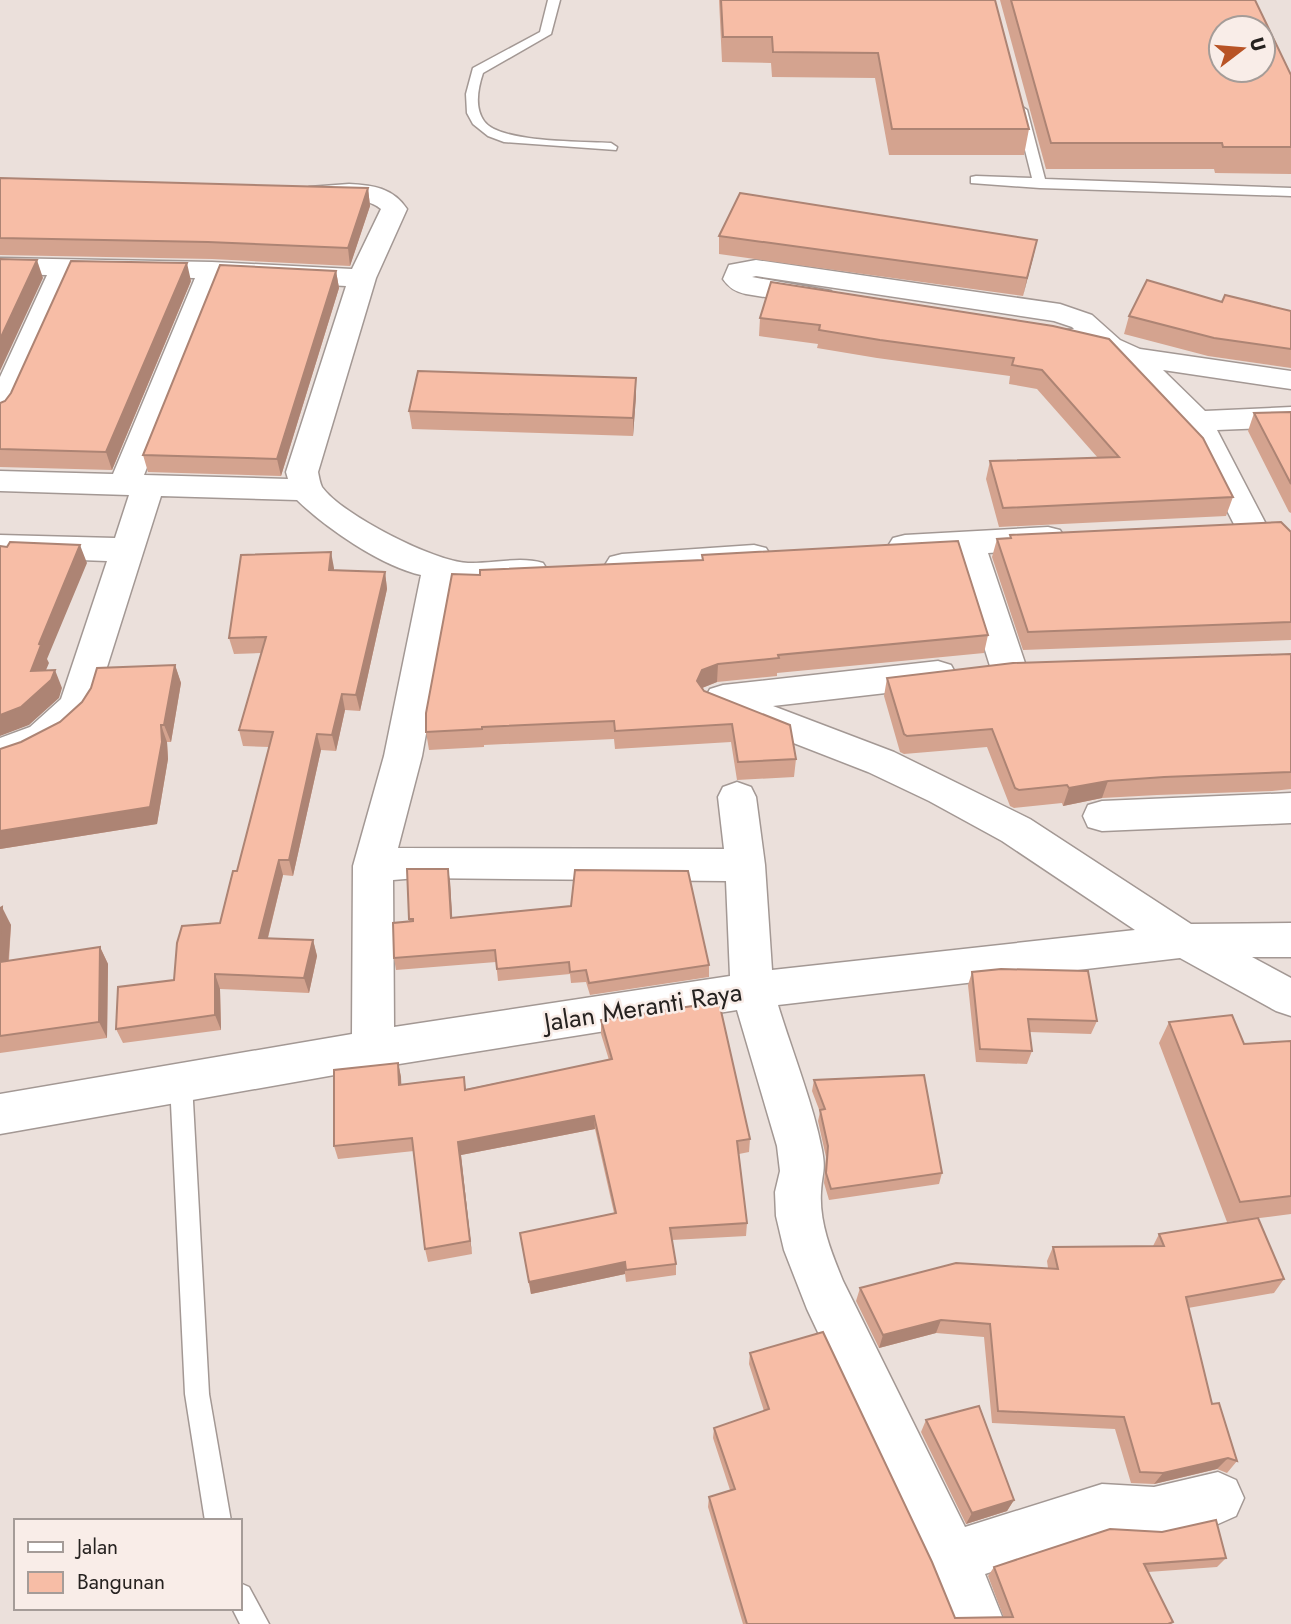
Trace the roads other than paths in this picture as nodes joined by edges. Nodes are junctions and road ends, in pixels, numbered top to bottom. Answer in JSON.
{"nodes":[{"id":1,"x":554,"y":0,"type":"edge"},
{"id":2,"x":1016,"y":91,"type":"edge"},
{"id":3,"x":611,"y":147,"type":"dead end"},
{"id":4,"x":976,"y":180,"type":"dead end"},
{"id":5,"x":1040,"y":184,"type":"junction"},
{"id":6,"x":1291,"y":192,"type":"edge"},
{"id":7,"x":291,"y":193,"type":"edge"},
{"id":8,"x":0,"y":266,"type":"edge"},
{"id":9,"x":65,"y":266,"type":"junction"},
{"id":10,"x":212,"y":270,"type":"junction"},
{"id":11,"x":362,"y":278,"type":"junction"},
{"id":12,"x":1121,"y":351,"type":"junction"},
{"id":13,"x":1291,"y":380,"type":"edge"},
{"id":14,"x":0,"y":410,"type":"edge"},
{"id":15,"x":1291,"y":416,"type":"edge"},
{"id":16,"x":1197,"y":421,"type":"junction"},
{"id":17,"x":0,"y":481,"type":"edge"},
{"id":18,"x":137,"y":484,"type":"junction"},
{"id":19,"x":306,"y":491,"type":"junction"},
{"id":20,"x":1251,"y":528,"type":"edge"},
{"id":21,"x":1076,"y":536,"type":"edge"},
{"id":22,"x":968,"y":542,"type":"junction"},
{"id":23,"x":0,"y":546,"type":"edge"},
{"id":24,"x":873,"y":548,"type":"edge"},
{"id":25,"x":126,"y":550,"type":"junction"},
{"id":26,"x":778,"y":554,"type":"edge"},
{"id":27,"x":439,"y":568,"type":"junction"},
{"id":28,"x":0,"y":752,"type":"edge"},
{"id":29,"x":737,"y":797,"type":"dead end"},
{"id":30,"x":1291,"y":808,"type":"edge"},
{"id":31,"x":1102,"y":816,"type":"dead end"},
{"id":32,"x":745,"y":865,"type":"junction"},
{"id":33,"x":373,"y":866,"type":"junction"},
{"id":34,"x":1291,"y":940,"type":"edge"},
{"id":35,"x":1184,"y":941,"type":"junction"},
{"id":36,"x":752,"y":990,"type":"junction"},
{"id":37,"x":1291,"y":998,"type":"edge"},
{"id":38,"x":374,"y":1049,"type":"junction"},
{"id":39,"x":181,"y":1083,"type":"junction"},
{"id":40,"x":0,"y":1114,"type":"edge"},
{"id":41,"x":1218,"y":1497,"type":"dead end"},
{"id":42,"x":218,"y":1519,"type":"edge"},
{"id":43,"x":952,"y":1559,"type":"junction"},
{"id":44,"x":242,"y":1600,"type":"edge"},
{"id":45,"x":255,"y":1624,"type":"edge"},
{"id":46,"x":978,"y":1624,"type":"edge"}],
"edges":[{"from":1,"to":3,"type":"lane"},
{"from":2,"to":5,"type":"lane"},
{"from":4,"to":5,"type":"lane"},
{"from":5,"to":6,"type":"lane"},
{"from":7,"to":11,"type":"street"},
{"from":8,"to":9,"type":"street"},
{"from":9,"to":10,"type":"street"},
{"from":9,"to":14,"type":"street"},
{"from":10,"to":11,"type":"street"},
{"from":10,"to":18,"type":"street"},
{"from":11,"to":19,"type":"street"},
{"from":12,"to":12,"type":"street"},
{"from":12,"to":13,"type":"street"},
{"from":12,"to":16,"type":"street"},
{"from":15,"to":16,"type":"street"},
{"from":16,"to":20,"type":"street"},
{"from":17,"to":18,"type":"street"},
{"from":18,"to":19,"type":"street"},
{"from":18,"to":25,"type":"street"},
{"from":19,"to":27,"type":"street"},
{"from":21,"to":22,"type":"street"},
{"from":22,"to":24,"type":"street"},
{"from":22,"to":35,"type":"street"},
{"from":23,"to":25,"type":"street"},
{"from":25,"to":28,"type":"street"},
{"from":26,"to":27,"type":"street"},
{"from":27,"to":33,"type":"street"},
{"from":29,"to":32,"type":"street"},
{"from":30,"to":31,"type":"street"},
{"from":32,"to":33,"type":"street"},
{"from":32,"to":36,"type":"street"},
{"from":33,"to":38,"type":"street"},
{"from":34,"to":35,"type":"street","name":"Jalan Meranti Raya"},
{"from":35,"to":36,"type":"street","name":"Jalan Meranti Raya"},
{"from":35,"to":37,"type":"street"},
{"from":36,"to":38,"type":"street","name":"Jalan Meranti Raya"},
{"from":36,"to":43,"type":"street"},
{"from":38,"to":39,"type":"street","name":"Jalan Meranti Raya"},
{"from":39,"to":40,"type":"street","name":"Jalan Meranti Raya"},
{"from":39,"to":42,"type":"lane"},
{"from":41,"to":43,"type":"street"},
{"from":43,"to":46,"type":"street"},
{"from":44,"to":45,"type":"lane"}]}
